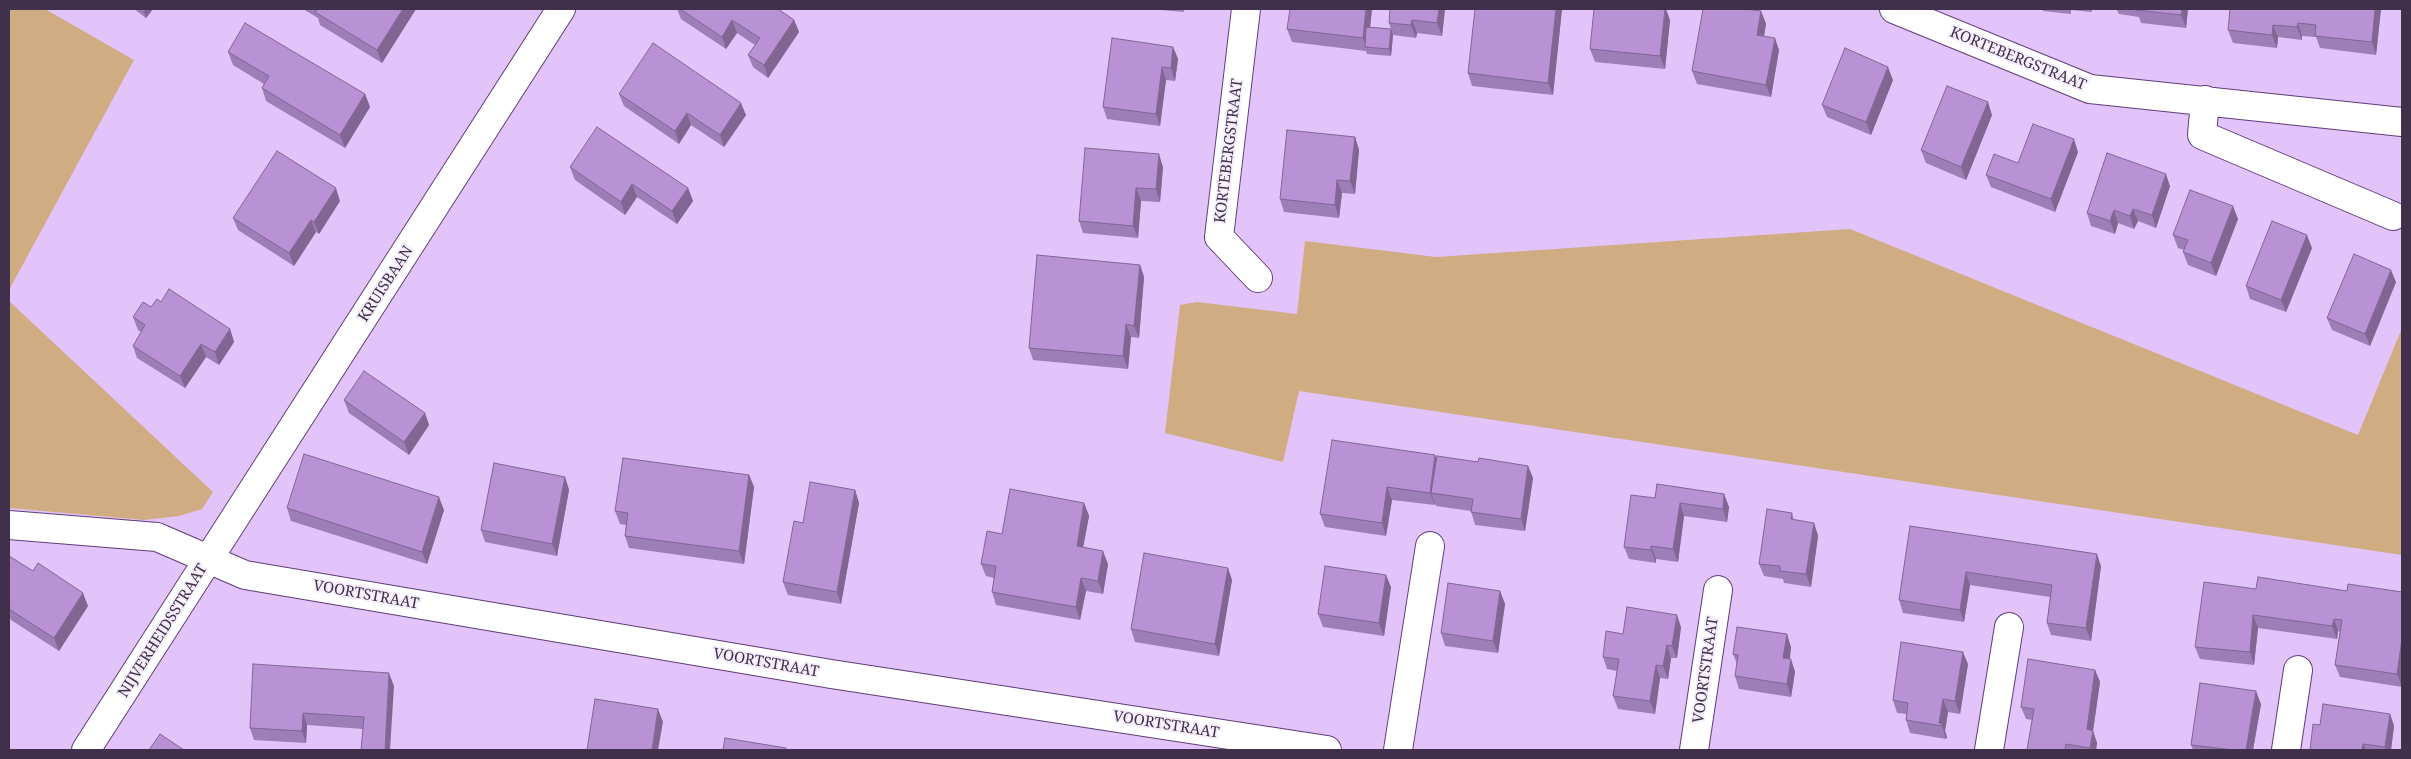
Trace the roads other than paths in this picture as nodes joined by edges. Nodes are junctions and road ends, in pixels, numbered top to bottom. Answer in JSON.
{"nodes":[{"id":1,"x":561,"y":9,"type":"edge"},
{"id":2,"x":1246,"y":9,"type":"edge"},
{"id":3,"x":1894,"y":9,"type":"edge"},
{"id":4,"x":2205,"y":100,"type":"junction"},
{"id":5,"x":2402,"y":122,"type":"edge"},
{"id":6,"x":2393,"y":216,"type":"dead end"},
{"id":7,"x":1258,"y":278,"type":"dead end"},
{"id":8,"x":9,"y":525,"type":"edge"},
{"id":9,"x":1430,"y":546,"type":"dead end"},
{"id":10,"x":209,"y":558,"type":"junction"},
{"id":11,"x":1718,"y":590,"type":"dead end"},
{"id":12,"x":2009,"y":627,"type":"dead end"},
{"id":13,"x":2298,"y":670,"type":"dead end"},
{"id":14,"x":86,"y":750,"type":"edge"},
{"id":15,"x":1327,"y":750,"type":"edge"},
{"id":16,"x":1398,"y":750,"type":"edge"},
{"id":17,"x":1694,"y":750,"type":"edge"},
{"id":18,"x":1989,"y":750,"type":"edge"},
{"id":19,"x":2286,"y":750,"type":"edge"}],
"edges":[{"from":1,"to":10,"type":"street","name":"KRUISBAAN"},
{"from":2,"to":7,"type":"street","name":"KORTEBERGSTRAAT"},
{"from":3,"to":4,"type":"street","name":"KORTEBERGSTRAAT"},
{"from":4,"to":5,"type":"street","name":"KORTEBERGSTRAAT"},
{"from":4,"to":6,"type":"street"},
{"from":8,"to":10,"type":"street","name":"NIJVERHEIDSSTRAAT"},
{"from":9,"to":16,"type":"street"},
{"from":10,"to":14,"type":"street","name":"NIJVERHEIDSSTRAAT"},
{"from":10,"to":15,"type":"street","name":"VOORTSTRAAT"},
{"from":11,"to":17,"type":"street","name":"VOORTSTRAAT"},
{"from":12,"to":18,"type":"street"},
{"from":13,"to":19,"type":"street"}]}
